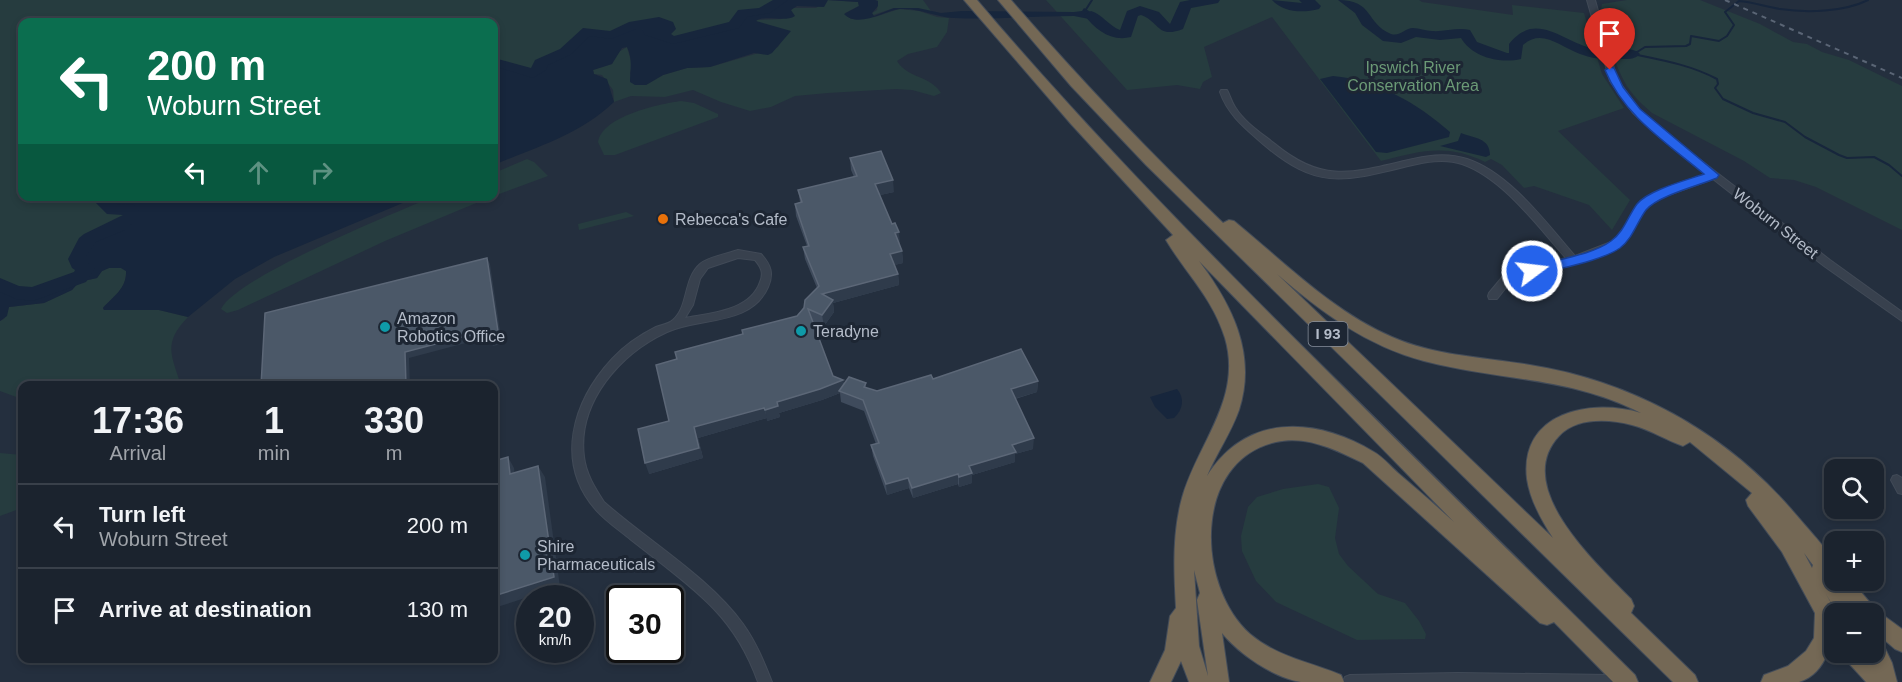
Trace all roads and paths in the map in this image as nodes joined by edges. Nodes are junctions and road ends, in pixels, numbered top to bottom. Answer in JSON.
{"nodes":[{"id":1,"x":1590,"y":0,"type":"edge"},
{"id":2,"x":977,"y":9,"type":"edge"},
{"id":3,"x":1011,"y":9,"type":"edge"},
{"id":4,"x":1224,"y":92,"type":"dead end"},
{"id":5,"x":1151,"y":162,"type":"junction"},
{"id":6,"x":1122,"y":173,"type":"junction"},
{"id":7,"x":1713,"y":175,"type":"junction"},
{"id":8,"x":1573,"y":260,"type":"junction"},
{"id":9,"x":1493,"y":296,"type":"dead end"},
{"id":10,"x":1902,"y":317,"type":"edge"},
{"id":11,"x":676,"y":324,"type":"junction"},
{"id":12,"x":1798,"y":534,"type":"junction"},
{"id":13,"x":1824,"y":565,"type":"edge"},
{"id":14,"x":1194,"y":575,"type":"junction"},
{"id":15,"x":1848,"y":591,"type":"edge"},
{"id":16,"x":1843,"y":603,"type":"edge"},
{"id":17,"x":1858,"y":603,"type":"edge"},
{"id":18,"x":1824,"y":608,"type":"edge"},
{"id":19,"x":1884,"y":627,"type":"edge"},
{"id":20,"x":1824,"y":637,"type":"edge"},
{"id":21,"x":1651,"y":642,"type":"junction"},
{"id":22,"x":1902,"y":642,"type":"edge"},
{"id":23,"x":1589,"y":648,"type":"junction"},
{"id":24,"x":1862,"y":663,"type":"edge"},
{"id":25,"x":1882,"y":663,"type":"edge"},
{"id":26,"x":765,"y":682,"type":"edge"},
{"id":27,"x":1160,"y":682,"type":"edge"},
{"id":28,"x":1200,"y":682,"type":"edge"},
{"id":29,"x":1219,"y":682,"type":"edge"},
{"id":30,"x":1334,"y":682,"type":"edge"},
{"id":31,"x":1350,"y":682,"type":"edge"},
{"id":32,"x":1610,"y":682,"type":"edge"},
{"id":33,"x":1623,"y":682,"type":"edge"},
{"id":34,"x":1628,"y":682,"type":"edge"},
{"id":35,"x":1688,"y":682,"type":"edge"},
{"id":36,"x":1694,"y":682,"type":"edge"},
{"id":37,"x":1771,"y":682,"type":"edge"},
{"id":38,"x":1880,"y":682,"type":"edge"},
{"id":39,"x":1887,"y":682,"type":"edge"}],
"edges":[{"from":1,"to":7,"type":"street","name":"Woburn Street"},
{"from":2,"to":6,"type":"highway","number":"I 93"},
{"from":3,"to":5,"type":"highway","number":"I 93"},
{"from":4,"to":8,"type":"street"},
{"from":5,"to":12,"type":"highway"},
{"from":5,"to":21,"type":"highway","number":"I 93"},
{"from":6,"to":14,"type":"highway"},
{"from":6,"to":23,"type":"highway","number":"I 93"},
{"from":7,"to":8,"type":"street"},
{"from":7,"to":10,"type":"street","name":"Woburn Street"},
{"from":8,"to":9,"type":"street"},
{"from":11,"to":11,"type":"street"},
{"from":11,"to":26,"type":"street"},
{"from":12,"to":13,"type":"highway"},
{"from":12,"to":16,"type":"highway"},
{"from":14,"to":23,"type":"highway"},
{"from":14,"to":27,"type":"highway"},
{"from":14,"to":28,"type":"highway"},
{"from":14,"to":29,"type":"highway"},
{"from":14,"to":30,"type":"highway"},
{"from":15,"to":17,"type":"highway"},
{"from":18,"to":21,"type":"highway"},
{"from":19,"to":22,"type":"highway"},
{"from":20,"to":37,"type":"highway"},
{"from":21,"to":35,"type":"highway","number":"I 93"},
{"from":21,"to":36,"type":"highway"},
{"from":23,"to":33,"type":"highway"},
{"from":23,"to":34,"type":"highway","number":"I 93"},
{"from":24,"to":38,"type":"highway"},
{"from":25,"to":39,"type":"highway"},
{"from":31,"to":32,"type":"street"}]}
